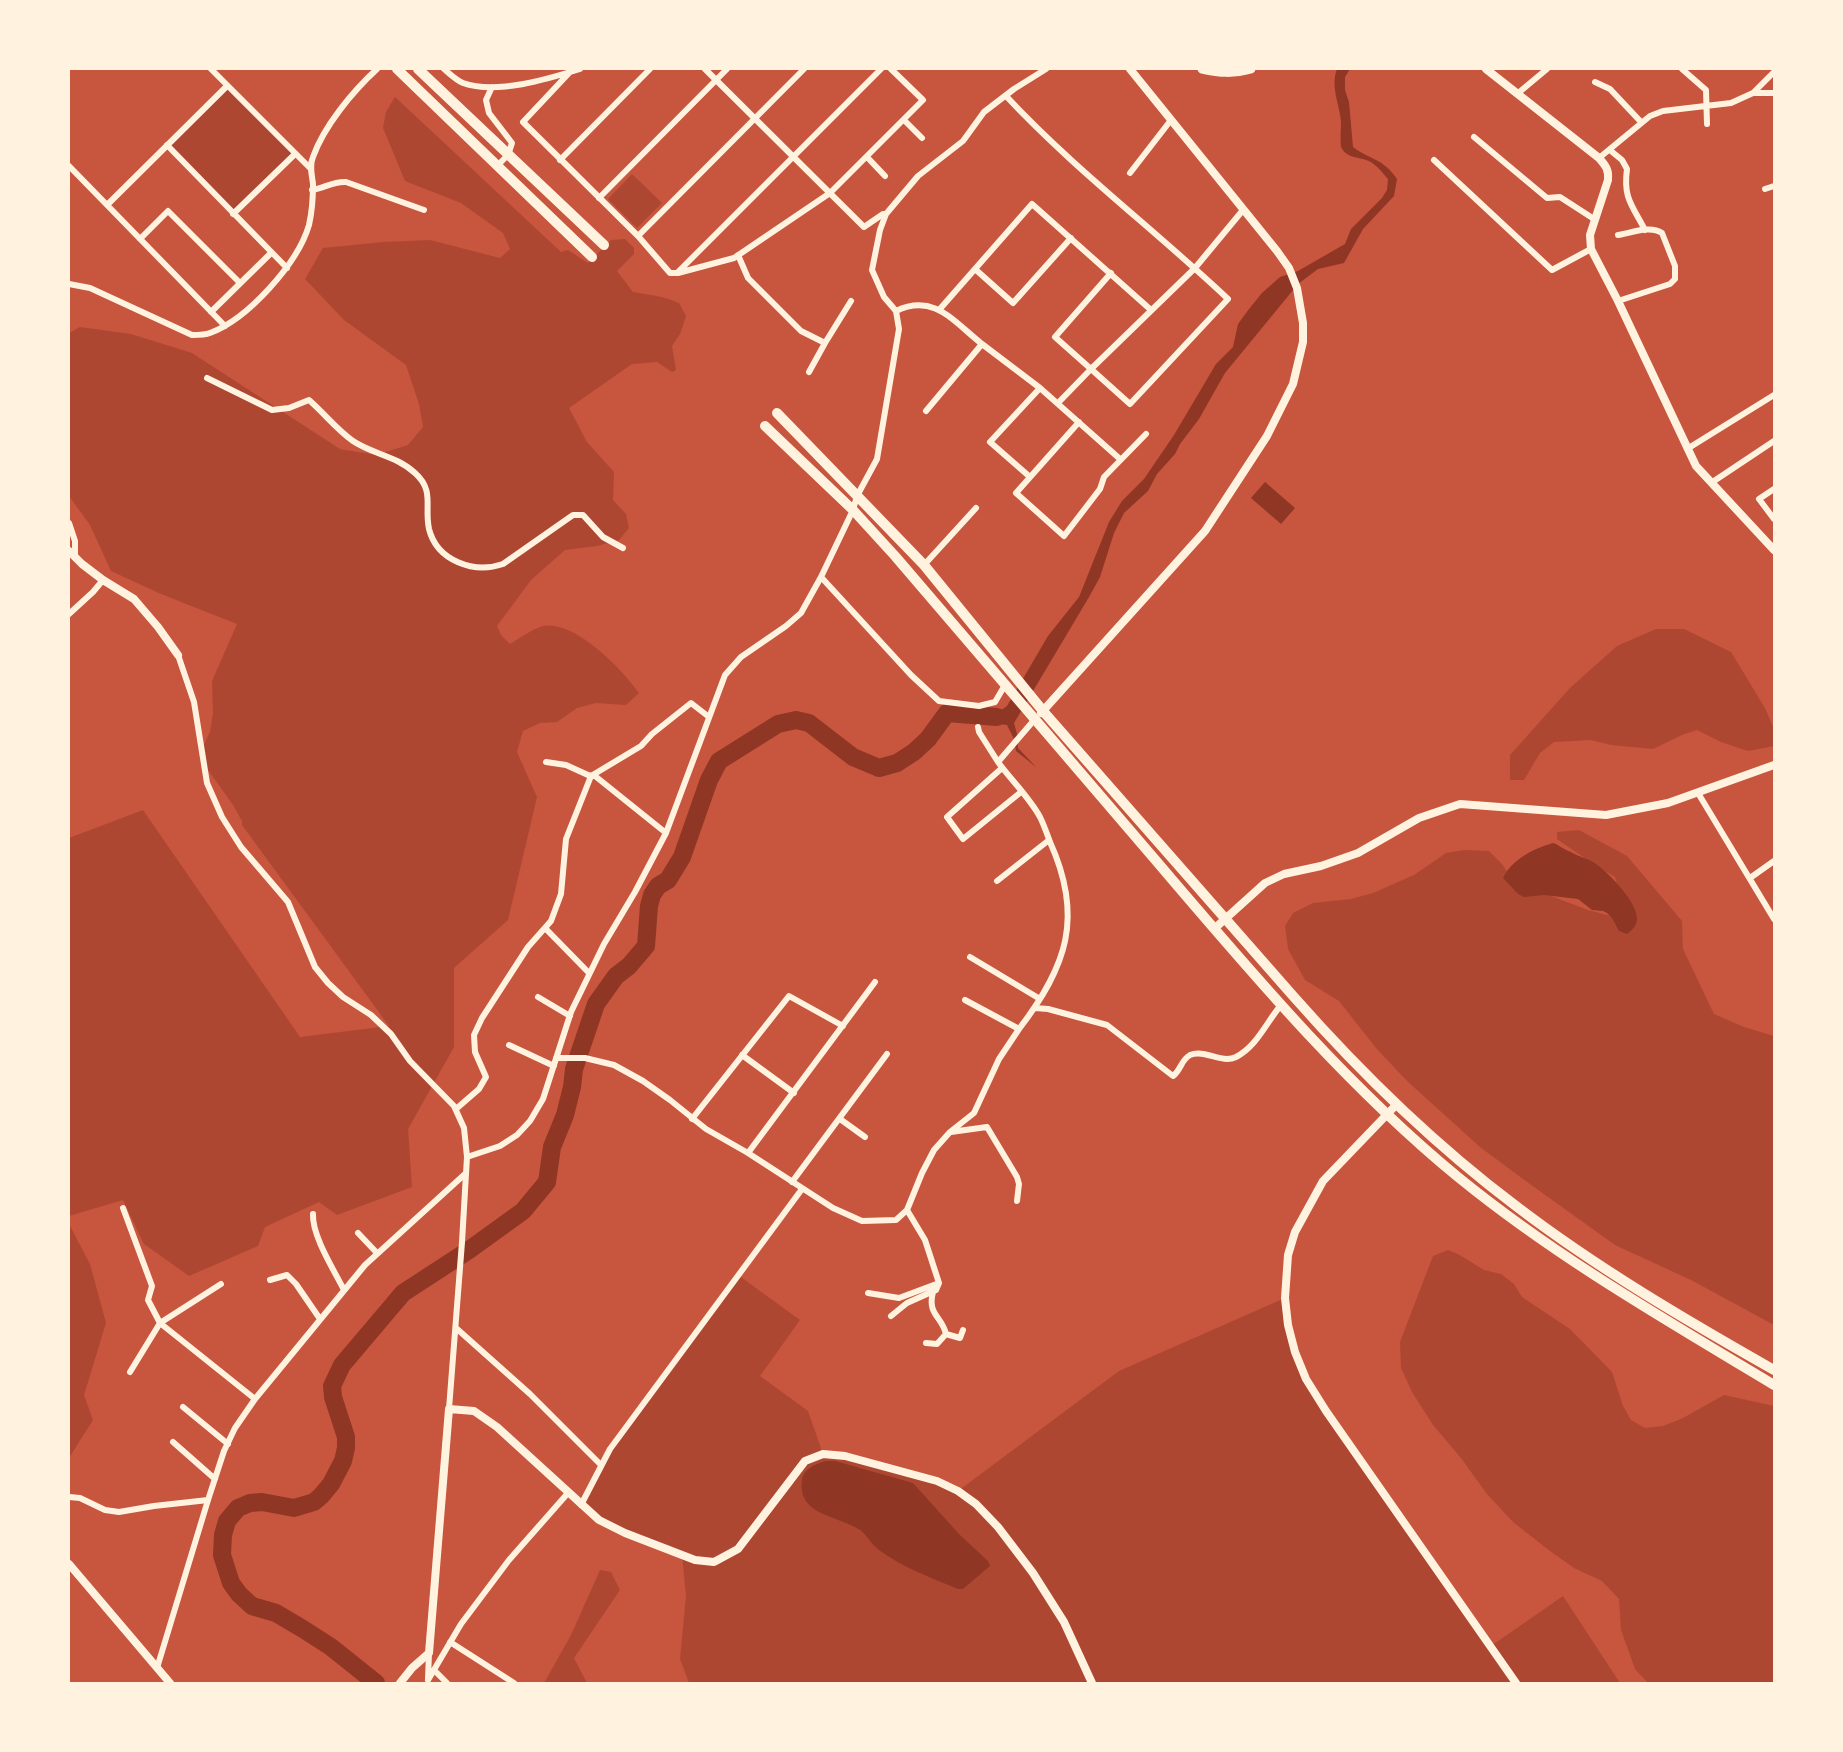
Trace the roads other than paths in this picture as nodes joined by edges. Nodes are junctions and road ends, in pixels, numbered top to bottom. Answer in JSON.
{"nodes":[{"id":1,"x":211,"y":69,"type":"edge"},
{"id":2,"x":377,"y":69,"type":"edge"},
{"id":3,"x":397,"y":69,"type":"edge"},
{"id":4,"x":418,"y":69,"type":"edge"},
{"id":5,"x":444,"y":69,"type":"edge"},
{"id":6,"x":580,"y":69,"type":"edge"},
{"id":7,"x":650,"y":69,"type":"edge"},
{"id":8,"x":705,"y":69,"type":"edge"},
{"id":9,"x":727,"y":69,"type":"edge"},
{"id":10,"x":804,"y":69,"type":"edge"},
{"id":11,"x":881,"y":69,"type":"edge"},
{"id":12,"x":891,"y":69,"type":"edge"},
{"id":13,"x":1032,"y":69,"type":"edge"},
{"id":14,"x":1046,"y":69,"type":"edge"},
{"id":15,"x":1130,"y":69,"type":"edge"},
{"id":16,"x":1202,"y":69,"type":"edge"},
{"id":17,"x":1251,"y":69,"type":"edge"},
{"id":18,"x":1486,"y":69,"type":"edge"},
{"id":19,"x":1547,"y":69,"type":"edge"},
{"id":20,"x":1682,"y":69,"type":"edge"},
{"id":21,"x":570,"y":72,"type":"junction"},
{"id":22,"x":1774,"y":72,"type":"edge"},
{"id":23,"x":1038,"y":74,"type":"junction"},
{"id":24,"x":717,"y":79,"type":"junction"},
{"id":25,"x":1595,"y":82,"type":"dead end"},
{"id":26,"x":227,"y":86,"type":"junction"},
{"id":27,"x":492,"y":87,"type":"junction"},
{"id":28,"x":1753,"y":93,"type":"junction"},
{"id":29,"x":1774,"y":93,"type":"edge"},
{"id":30,"x":1517,"y":94,"type":"junction"},
{"id":31,"x":1006,"y":96,"type":"junction"},
{"id":32,"x":1707,"y":106,"type":"junction"},
{"id":33,"x":756,"y":118,"type":"junction"},
{"id":34,"x":903,"y":120,"type":"junction"},
{"id":35,"x":1171,"y":120,"type":"junction"},
{"id":36,"x":1641,"y":122,"type":"junction"},
{"id":37,"x":1707,"y":124,"type":"dead end"},
{"id":38,"x":1474,"y":137,"type":"dead end"},
{"id":39,"x":922,"y":138,"type":"dead end"},
{"id":40,"x":167,"y":145,"type":"junction"},
{"id":41,"x":1611,"y":151,"type":"junction"},
{"id":42,"x":295,"y":154,"type":"junction"},
{"id":43,"x":508,"y":155,"type":"junction"},
{"id":44,"x":793,"y":156,"type":"junction"},
{"id":45,"x":867,"y":157,"type":"junction"},
{"id":46,"x":1599,"y":158,"type":"junction"},
{"id":47,"x":1434,"y":159,"type":"dead end"},
{"id":48,"x":560,"y":160,"type":"junction"},
{"id":49,"x":497,"y":166,"type":"junction"},
{"id":50,"x":311,"y":169,"type":"junction"},
{"id":51,"x":70,"y":170,"type":"edge"},
{"id":52,"x":1130,"y":172,"type":"dead end"},
{"id":53,"x":885,"y":176,"type":"dead end"},
{"id":54,"x":1774,"y":186,"type":"edge"},
{"id":55,"x":1765,"y":189,"type":"dead end"},
{"id":56,"x":312,"y":190,"type":"junction"},
{"id":57,"x":830,"y":193,"type":"junction"},
{"id":58,"x":599,"y":198,"type":"junction"},
{"id":59,"x":107,"y":205,"type":"junction"},
{"id":60,"x":424,"y":210,"type":"dead end"},
{"id":61,"x":1243,"y":210,"type":"junction"},
{"id":62,"x":233,"y":214,"type":"junction"},
{"id":63,"x":886,"y":214,"type":"junction"},
{"id":64,"x":1594,"y":219,"type":"junction"},
{"id":65,"x":1645,"y":230,"type":"junction"},
{"id":66,"x":1618,"y":235,"type":"dead end"},
{"id":67,"x":638,"y":236,"type":"junction"},
{"id":68,"x":1071,"y":238,"type":"junction"},
{"id":69,"x":140,"y":239,"type":"junction"},
{"id":70,"x":604,"y":245,"type":"dead end"},
{"id":71,"x":1591,"y":249,"type":"junction"},
{"id":72,"x":271,"y":253,"type":"junction"},
{"id":73,"x":738,"y":255,"type":"junction"},
{"id":74,"x":592,"y":258,"type":"dead end"},
{"id":75,"x":287,"y":268,"type":"junction"},
{"id":76,"x":1195,"y":268,"type":"junction"},
{"id":77,"x":975,"y":269,"type":"junction"},
{"id":78,"x":678,"y":273,"type":"junction"},
{"id":79,"x":1111,"y":273,"type":"junction"},
{"id":80,"x":240,"y":283,"type":"junction"},
{"id":81,"x":69,"y":284,"type":"edge"},
{"id":82,"x":851,"y":301,"type":"dead end"},
{"id":83,"x":1618,"y":301,"type":"junction"},
{"id":84,"x":939,"y":310,"type":"junction"},
{"id":85,"x":1151,"y":310,"type":"junction"},
{"id":86,"x":896,"y":311,"type":"junction"},
{"id":87,"x":211,"y":312,"type":"junction"},
{"id":88,"x":225,"y":326,"type":"junction"},
{"id":89,"x":825,"y":343,"type":"junction"},
{"id":90,"x":982,"y":344,"type":"junction"},
{"id":91,"x":1091,"y":369,"type":"junction"},
{"id":92,"x":809,"y":372,"type":"dead end"},
{"id":93,"x":207,"y":378,"type":"dead end"},
{"id":94,"x":1040,"y":388,"type":"junction"},
{"id":95,"x":1774,"y":395,"type":"edge"},
{"id":96,"x":1058,"y":403,"type":"junction"},
{"id":97,"x":926,"y":411,"type":"dead end"},
{"id":98,"x":777,"y":413,"type":"dead end"},
{"id":99,"x":1079,"y":422,"type":"junction"},
{"id":100,"x":765,"y":426,"type":"dead end"},
{"id":101,"x":1146,"y":434,"type":"dead end"},
{"id":102,"x":1774,"y":441,"type":"edge"},
{"id":103,"x":1687,"y":449,"type":"junction"},
{"id":104,"x":1120,"y":459,"type":"junction"},
{"id":105,"x":1030,"y":477,"type":"junction"},
{"id":106,"x":1711,"y":483,"type":"junction"},
{"id":107,"x":1774,"y":489,"type":"edge"},
{"id":108,"x":857,"y":496,"type":"junction"},
{"id":109,"x":976,"y":508,"type":"dead end"},
{"id":110,"x":853,"y":510,"type":"junction"},
{"id":111,"x":1774,"y":519,"type":"edge"},
{"id":112,"x":69,"y":523,"type":"edge"},
{"id":113,"x":623,"y":548,"type":"dead end"},
{"id":114,"x":1774,"y":550,"type":"edge"},
{"id":115,"x":69,"y":551,"type":"edge"},
{"id":116,"x":75,"y":558,"type":"junction"},
{"id":117,"x":924,"y":565,"type":"junction"},
{"id":118,"x":821,"y":577,"type":"junction"},
{"id":119,"x":103,"y":580,"type":"junction"},
{"id":120,"x":69,"y":614,"type":"edge"},
{"id":121,"x":178,"y":655,"type":"joint"},
{"id":122,"x":1009,"y":689,"type":"junction"},
{"id":123,"x":1036,"y":711,"type":"junction"},
{"id":124,"x":709,"y":717,"type":"junction"},
{"id":125,"x":978,"y":727,"type":"dead end"},
{"id":126,"x":546,"y":762,"type":"dead end"},
{"id":127,"x":998,"y":762,"type":"junction"},
{"id":128,"x":1774,"y":765,"type":"edge"},
{"id":129,"x":1002,"y":768,"type":"junction"},
{"id":130,"x":591,"y":776,"type":"junction"},
{"id":131,"x":1021,"y":792,"type":"junction"},
{"id":132,"x":1698,"y":793,"type":"junction"},
{"id":133,"x":666,"y":833,"type":"junction"},
{"id":134,"x":1049,"y":840,"type":"junction"},
{"id":135,"x":1774,"y":861,"type":"edge"},
{"id":136,"x":1750,"y":878,"type":"junction"},
{"id":137,"x":997,"y":881,"type":"dead end"},
{"id":138,"x":1226,"y":918,"type":"junction"},
{"id":139,"x":1774,"y":919,"type":"edge"},
{"id":140,"x":545,"y":928,"type":"junction"},
{"id":141,"x":1214,"y":929,"type":"junction"},
{"id":142,"x":970,"y":957,"type":"dead end"},
{"id":143,"x":589,"y":973,"type":"junction"},
{"id":144,"x":875,"y":982,"type":"dead end"},
{"id":145,"x":538,"y":997,"type":"dead end"},
{"id":146,"x":1040,"y":999,"type":"junction"},
{"id":147,"x":964,"y":1000,"type":"dead end"},
{"id":148,"x":1281,"y":1005,"type":"junction"},
{"id":149,"x":1035,"y":1008,"type":"junction"},
{"id":150,"x":570,"y":1016,"type":"junction"},
{"id":151,"x":843,"y":1026,"type":"junction"},
{"id":152,"x":1019,"y":1029,"type":"junction"},
{"id":153,"x":509,"y":1045,"type":"dead end"},
{"id":154,"x":887,"y":1054,"type":"dead end"},
{"id":155,"x":742,"y":1055,"type":"junction"},
{"id":156,"x":556,"y":1058,"type":"junction"},
{"id":157,"x":554,"y":1066,"type":"junction"},
{"id":158,"x":794,"y":1093,"type":"junction"},
{"id":159,"x":1397,"y":1104,"type":"junction"},
{"id":160,"x":456,"y":1109,"type":"junction"},
{"id":161,"x":1388,"y":1114,"type":"junction"},
{"id":162,"x":692,"y":1119,"type":"junction"},
{"id":163,"x":840,"y":1119,"type":"junction"},
{"id":164,"x":950,"y":1132,"type":"junction"},
{"id":165,"x":865,"y":1137,"type":"dead end"},
{"id":166,"x":748,"y":1153,"type":"junction"},
{"id":167,"x":466,"y":1157,"type":"junction"},
{"id":168,"x":465,"y":1174,"type":"junction"},
{"id":169,"x":792,"y":1182,"type":"junction"},
{"id":170,"x":802,"y":1189,"type":"junction"},
{"id":171,"x":1017,"y":1201,"type":"dead end"},
{"id":172,"x":123,"y":1208,"type":"dead end"},
{"id":173,"x":906,"y":1210,"type":"junction"},
{"id":174,"x":313,"y":1214,"type":"dead end"},
{"id":175,"x":358,"y":1233,"type":"dead end"},
{"id":176,"x":377,"y":1253,"type":"junction"},
{"id":177,"x":270,"y":1280,"type":"dead end"},
{"id":178,"x":939,"y":1283,"type":"junction"},
{"id":179,"x":221,"y":1284,"type":"dead end"},
{"id":180,"x":344,"y":1290,"type":"junction"},
{"id":181,"x":933,"y":1292,"type":"junction"},
{"id":182,"x":868,"y":1293,"type":"dead end"},
{"id":183,"x":891,"y":1316,"type":"dead end"},
{"id":184,"x":320,"y":1319,"type":"junction"},
{"id":185,"x":160,"y":1323,"type":"junction"},
{"id":186,"x":456,"y":1328,"type":"junction"},
{"id":187,"x":963,"y":1330,"type":"dead end"},
{"id":188,"x":946,"y":1334,"type":"junction"},
{"id":189,"x":926,"y":1343,"type":"dead end"},
{"id":190,"x":1774,"y":1370,"type":"edge"},
{"id":191,"x":130,"y":1372,"type":"dead end"},
{"id":192,"x":1774,"y":1385,"type":"edge"},
{"id":193,"x":255,"y":1400,"type":"junction"},
{"id":194,"x":183,"y":1407,"type":"dead end"},
{"id":195,"x":449,"y":1409,"type":"junction"},
{"id":196,"x":173,"y":1442,"type":"dead end"},
{"id":197,"x":228,"y":1444,"type":"junction"},
{"id":198,"x":601,"y":1465,"type":"junction"},
{"id":199,"x":215,"y":1479,"type":"junction"},
{"id":200,"x":568,"y":1493,"type":"junction"},
{"id":201,"x":69,"y":1497,"type":"edge"},
{"id":202,"x":207,"y":1500,"type":"junction"},
{"id":203,"x":582,"y":1505,"type":"junction"},
{"id":204,"x":69,"y":1564,"type":"edge"},
{"id":205,"x":450,"y":1642,"type":"junction"},
{"id":206,"x":429,"y":1653,"type":"junction"},
{"id":207,"x":158,"y":1668,"type":"junction"},
{"id":208,"x":435,"y":1671,"type":"junction"},
{"id":209,"x":428,"y":1682,"type":"edge"},
{"id":210,"x":170,"y":1683,"type":"edge"},
{"id":211,"x":400,"y":1683,"type":"edge"},
{"id":212,"x":447,"y":1683,"type":"edge"},
{"id":213,"x":514,"y":1683,"type":"edge"},
{"id":214,"x":1092,"y":1683,"type":"edge"},
{"id":215,"x":1516,"y":1683,"type":"edge"}],
"edges":[{"from":1,"to":26,"type":"street"},
{"from":2,"to":50,"type":"street"},
{"from":3,"to":49,"type":"main road"},
{"from":4,"to":43,"type":"main road"},
{"from":5,"to":27,"type":"street"},
{"from":6,"to":21,"type":"street"},
{"from":7,"to":48,"type":"street"},
{"from":8,"to":24,"type":"street"},
{"from":9,"to":24,"type":"street"},
{"from":10,"to":33,"type":"street"},
{"from":11,"to":44,"type":"street"},
{"from":12,"to":34,"type":"street"},
{"from":13,"to":23,"type":"street"},
{"from":14,"to":23,"type":"street"},
{"from":15,"to":35,"type":"street"},
{"from":16,"to":17,"type":"main road"},
{"from":18,"to":30,"type":"street"},
{"from":19,"to":30,"type":"street"},
{"from":20,"to":32,"type":"street"},
{"from":21,"to":27,"type":"street"},
{"from":21,"to":48,"type":"street"},
{"from":22,"to":28,"type":"street"},
{"from":23,"to":31,"type":"street"},
{"from":24,"to":33,"type":"street"},
{"from":24,"to":58,"type":"street"},
{"from":25,"to":36,"type":"street"},
{"from":26,"to":40,"type":"street"},
{"from":26,"to":42,"type":"street"},
{"from":27,"to":43,"type":"street"},
{"from":28,"to":29,"type":"street"},
{"from":28,"to":32,"type":"street"},
{"from":30,"to":46,"type":"street"},
{"from":31,"to":63,"type":"street"},
{"from":31,"to":76,"type":"street"},
{"from":32,"to":36,"type":"street"},
{"from":32,"to":37,"type":"street"},
{"from":33,"to":44,"type":"street"},
{"from":33,"to":67,"type":"street"},
{"from":34,"to":39,"type":"street"},
{"from":34,"to":45,"type":"street"},
{"from":35,"to":52,"type":"street"},
{"from":35,"to":61,"type":"street"},
{"from":36,"to":41,"type":"street"},
{"from":38,"to":64,"type":"street"},
{"from":40,"to":59,"type":"street"},
{"from":40,"to":62,"type":"street"},
{"from":41,"to":46,"type":"street"},
{"from":41,"to":65,"type":"street"},
{"from":42,"to":50,"type":"street"},
{"from":42,"to":62,"type":"street"},
{"from":43,"to":49,"type":"street"},
{"from":43,"to":70,"type":"main road"},
{"from":44,"to":57,"type":"street"},
{"from":44,"to":78,"type":"street"},
{"from":45,"to":53,"type":"street"},
{"from":45,"to":57,"type":"street"},
{"from":46,"to":64,"type":"street"},
{"from":47,"to":71,"type":"street"},
{"from":48,"to":58,"type":"street"},
{"from":49,"to":74,"type":"main road"},
{"from":50,"to":56,"type":"street"},
{"from":51,"to":59,"type":"street"},
{"from":54,"to":55,"type":"street"},
{"from":56,"to":60,"type":"street"},
{"from":56,"to":75,"type":"street"},
{"from":57,"to":63,"type":"street"},
{"from":57,"to":73,"type":"street"},
{"from":58,"to":67,"type":"street"},
{"from":59,"to":69,"type":"street"},
{"from":61,"to":76,"type":"street"},
{"from":61,"to":123,"type":"street"},
{"from":62,"to":72,"type":"street"},
{"from":63,"to":86,"type":"street"},
{"from":64,"to":71,"type":"street"},
{"from":65,"to":66,"type":"street"},
{"from":65,"to":83,"type":"street"},
{"from":67,"to":78,"type":"street"},
{"from":68,"to":77,"type":"street"},
{"from":68,"to":77,"type":"street"},
{"from":68,"to":79,"type":"street"},
{"from":69,"to":80,"type":"street"},
{"from":69,"to":87,"type":"street"},
{"from":71,"to":83,"type":"street"},
{"from":72,"to":75,"type":"street"},
{"from":72,"to":80,"type":"street"},
{"from":73,"to":78,"type":"street"},
{"from":73,"to":89,"type":"street"},
{"from":75,"to":88,"type":"street"},
{"from":76,"to":85,"type":"street"},
{"from":76,"to":91,"type":"street"},
{"from":77,"to":84,"type":"street"},
{"from":79,"to":85,"type":"street"},
{"from":79,"to":91,"type":"street"},
{"from":80,"to":87,"type":"street"},
{"from":81,"to":88,"type":"street"},
{"from":82,"to":89,"type":"street"},
{"from":83,"to":103,"type":"street"},
{"from":84,"to":86,"type":"street"},
{"from":84,"to":90,"type":"street"},
{"from":85,"to":91,"type":"street"},
{"from":86,"to":108,"type":"street"},
{"from":87,"to":88,"type":"street"},
{"from":89,"to":92,"type":"street"},
{"from":90,"to":94,"type":"street"},
{"from":90,"to":97,"type":"street"},
{"from":91,"to":96,"type":"street"},
{"from":93,"to":113,"type":"street"},
{"from":94,"to":96,"type":"street"},
{"from":94,"to":105,"type":"street"},
{"from":95,"to":103,"type":"street"},
{"from":96,"to":99,"type":"street"},
{"from":98,"to":108,"type":"main road"},
{"from":99,"to":104,"type":"street"},
{"from":99,"to":105,"type":"street"},
{"from":100,"to":110,"type":"main road"},
{"from":101,"to":104,"type":"street"},
{"from":102,"to":106,"type":"street"},
{"from":103,"to":106,"type":"street"},
{"from":104,"to":105,"type":"street"},
{"from":106,"to":114,"type":"street"},
{"from":107,"to":111,"type":"street"},
{"from":108,"to":110,"type":"street"},
{"from":108,"to":117,"type":"main road"},
{"from":109,"to":117,"type":"street"},
{"from":110,"to":118,"type":"street"},
{"from":110,"to":122,"type":"main road"},
{"from":112,"to":116,"type":"street"},
{"from":115,"to":116,"type":"street"},
{"from":116,"to":119,"type":"street"},
{"from":117,"to":123,"type":"main road"},
{"from":118,"to":122,"type":"street"},
{"from":118,"to":124,"type":"street"},
{"from":119,"to":120,"type":"street"},
{"from":119,"to":121,"type":"street"},
{"from":121,"to":160,"type":"street"},
{"from":122,"to":123,"type":"main road"},
{"from":123,"to":127,"type":"street"},
{"from":123,"to":138,"type":"main road"},
{"from":123,"to":141,"type":"main road"},
{"from":124,"to":130,"type":"street"},
{"from":124,"to":133,"type":"street"},
{"from":125,"to":127,"type":"street"},
{"from":126,"to":130,"type":"street"},
{"from":127,"to":129,"type":"street"},
{"from":128,"to":132,"type":"street"},
{"from":129,"to":131,"type":"street"},
{"from":129,"to":131,"type":"street"},
{"from":130,"to":133,"type":"street"},
{"from":130,"to":140,"type":"street"},
{"from":131,"to":134,"type":"street"},
{"from":132,"to":136,"type":"street"},
{"from":132,"to":138,"type":"street"},
{"from":133,"to":143,"type":"street"},
{"from":134,"to":137,"type":"street"},
{"from":134,"to":146,"type":"street"},
{"from":135,"to":136,"type":"street"},
{"from":136,"to":139,"type":"street"},
{"from":138,"to":141,"type":"street"},
{"from":138,"to":159,"type":"main road"},
{"from":140,"to":143,"type":"street"},
{"from":140,"to":160,"type":"street"},
{"from":141,"to":148,"type":"main road"},
{"from":142,"to":146,"type":"street"},
{"from":143,"to":150,"type":"street"},
{"from":144,"to":151,"type":"street"},
{"from":145,"to":150,"type":"street"},
{"from":146,"to":149,"type":"street"},
{"from":147,"to":152,"type":"street"},
{"from":148,"to":149,"type":"street"},
{"from":148,"to":161,"type":"main road"},
{"from":149,"to":152,"type":"street"},
{"from":150,"to":156,"type":"street"},
{"from":151,"to":155,"type":"street"},
{"from":151,"to":158,"type":"street"},
{"from":152,"to":164,"type":"street"},
{"from":153,"to":157,"type":"street"},
{"from":154,"to":163,"type":"street"},
{"from":155,"to":158,"type":"street"},
{"from":155,"to":162,"type":"street"},
{"from":156,"to":157,"type":"street"},
{"from":156,"to":162,"type":"street"},
{"from":157,"to":167,"type":"street"},
{"from":158,"to":166,"type":"street"},
{"from":159,"to":161,"type":"street"},
{"from":159,"to":190,"type":"main road"},
{"from":160,"to":167,"type":"street"},
{"from":161,"to":192,"type":"main road"},
{"from":161,"to":215,"type":"street"},
{"from":162,"to":166,"type":"street"},
{"from":163,"to":165,"type":"street"},
{"from":163,"to":169,"type":"street"},
{"from":164,"to":171,"type":"street"},
{"from":164,"to":173,"type":"street"},
{"from":166,"to":169,"type":"street"},
{"from":167,"to":168,"type":"street"},
{"from":168,"to":176,"type":"street"},
{"from":168,"to":186,"type":"street"},
{"from":169,"to":170,"type":"street"},
{"from":170,"to":173,"type":"street"},
{"from":170,"to":198,"type":"street"},
{"from":172,"to":185,"type":"street"},
{"from":173,"to":178,"type":"street"},
{"from":174,"to":180,"type":"street"},
{"from":175,"to":176,"type":"street"},
{"from":176,"to":180,"type":"street"},
{"from":177,"to":184,"type":"street"},
{"from":178,"to":181,"type":"street"},
{"from":178,"to":182,"type":"street"},
{"from":179,"to":185,"type":"street"},
{"from":180,"to":184,"type":"street"},
{"from":181,"to":183,"type":"street"},
{"from":181,"to":188,"type":"street"},
{"from":184,"to":193,"type":"street"},
{"from":185,"to":191,"type":"street"},
{"from":185,"to":193,"type":"street"},
{"from":186,"to":195,"type":"street"},
{"from":186,"to":198,"type":"street"},
{"from":187,"to":188,"type":"street"},
{"from":188,"to":189,"type":"street"},
{"from":193,"to":197,"type":"street"},
{"from":194,"to":197,"type":"street"},
{"from":195,"to":200,"type":"street"},
{"from":195,"to":206,"type":"street"},
{"from":196,"to":199,"type":"street"},
{"from":197,"to":199,"type":"street"},
{"from":198,"to":203,"type":"street"},
{"from":199,"to":202,"type":"street"},
{"from":200,"to":203,"type":"street"},
{"from":200,"to":205,"type":"street"},
{"from":201,"to":202,"type":"street"},
{"from":202,"to":207,"type":"street"},
{"from":203,"to":214,"type":"street"},
{"from":204,"to":207,"type":"street"},
{"from":205,"to":208,"type":"street"},
{"from":205,"to":213,"type":"street"},
{"from":206,"to":209,"type":"street"},
{"from":206,"to":211,"type":"street"},
{"from":207,"to":210,"type":"street"},
{"from":208,"to":209,"type":"street"},
{"from":208,"to":212,"type":"street"}]}
